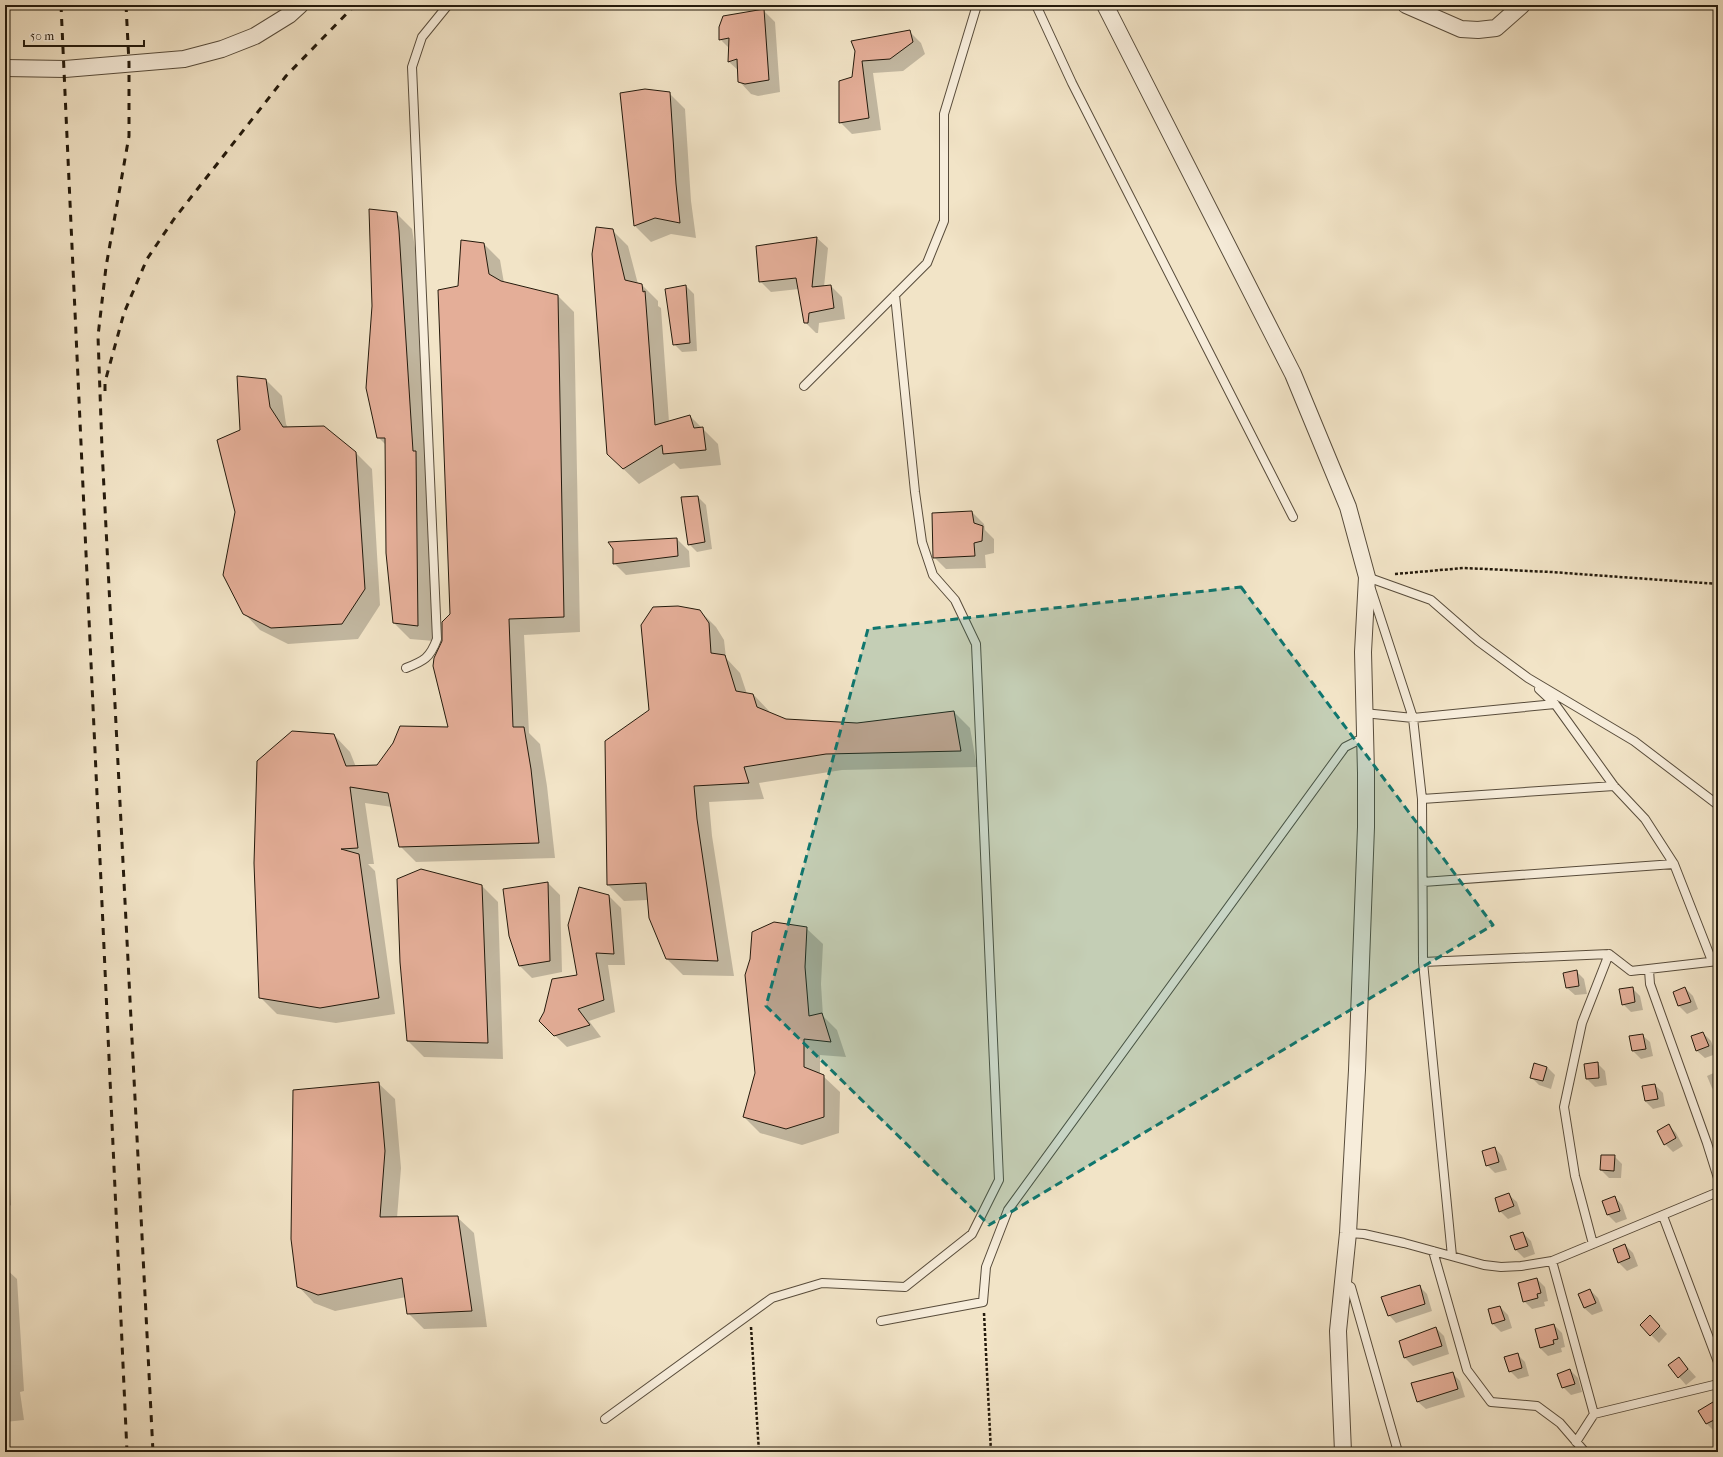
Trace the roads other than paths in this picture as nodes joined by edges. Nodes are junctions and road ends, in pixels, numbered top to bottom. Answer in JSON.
{"nodes":[{"id":1,"x":300,"y":5,"type":"edge"},
{"id":2,"x":448,"y":5,"type":"edge"},
{"id":3,"x":977,"y":5,"type":"edge"},
{"id":4,"x":1036,"y":5,"type":"edge"},
{"id":5,"x":1105,"y":5,"type":"edge"},
{"id":6,"x":1406,"y":5,"type":"edge"},
{"id":7,"x":1522,"y":5,"type":"edge"},
{"id":8,"x":5,"y":68,"type":"edge"},
{"id":9,"x":895,"y":295,"type":"junction"},
{"id":10,"x":804,"y":386,"type":"dead end"},
{"id":11,"x":1292,"y":517,"type":"dead end"},
{"id":12,"x":1367,"y":576,"type":"junction"},
{"id":13,"x":406,"y":668,"type":"dead end"},
{"id":14,"x":1528,"y":678,"type":"junction"},
{"id":15,"x":1555,"y":704,"type":"junction"},
{"id":16,"x":1364,"y":713,"type":"junction"},
{"id":17,"x":1413,"y":718,"type":"junction"},
{"id":18,"x":1365,"y":737,"type":"junction"},
{"id":19,"x":1614,"y":786,"type":"junction"},
{"id":20,"x":1422,"y":799,"type":"junction"},
{"id":21,"x":1718,"y":805,"type":"edge"},
{"id":22,"x":1674,"y":864,"type":"junction"},
{"id":23,"x":1423,"y":882,"type":"junction"},
{"id":24,"x":1609,"y":954,"type":"junction"},
{"id":25,"x":1715,"y":961,"type":"edge"},
{"id":26,"x":1423,"y":962,"type":"junction"},
{"id":27,"x":1649,"y":970,"type":"junction"},
{"id":28,"x":1718,"y":1178,"type":"edge"},
{"id":29,"x":1718,"y":1192,"type":"edge"},
{"id":30,"x":1663,"y":1216,"type":"junction"},
{"id":31,"x":1348,"y":1233,"type":"junction"},
{"id":32,"x":1593,"y":1244,"type":"junction"},
{"id":33,"x":1433,"y":1251,"type":"junction"},
{"id":34,"x":1452,"y":1256,"type":"junction"},
{"id":35,"x":1552,"y":1261,"type":"junction"},
{"id":36,"x":1343,"y":1282,"type":"junction"},
{"id":37,"x":881,"y":1321,"type":"dead end"},
{"id":38,"x":1714,"y":1344,"type":"edge"},
{"id":39,"x":1718,"y":1362,"type":"edge"},
{"id":40,"x":1718,"y":1384,"type":"edge"},
{"id":41,"x":1594,"y":1414,"type":"junction"},
{"id":42,"x":605,"y":1419,"type":"dead end"},
{"id":43,"x":1576,"y":1442,"type":"junction"},
{"id":44,"x":1343,"y":1452,"type":"edge"},
{"id":45,"x":1398,"y":1452,"type":"edge"},
{"id":46,"x":1585,"y":1452,"type":"edge"}],
"edges":[{"from":1,"to":8,"type":"street"},
{"from":2,"to":13,"type":"lane"},
{"from":3,"to":9,"type":"lane"},
{"from":4,"to":11,"type":"lane"},
{"from":5,"to":12,"type":"street"},
{"from":6,"to":7,"type":"street"},
{"from":9,"to":10,"type":"lane"},
{"from":9,"to":42,"type":"lane"},
{"from":12,"to":14,"type":"lane"},
{"from":12,"to":16,"type":"street"},
{"from":12,"to":17,"type":"lane"},
{"from":14,"to":15,"type":"lane"},
{"from":14,"to":21,"type":"lane"},
{"from":15,"to":17,"type":"lane"},
{"from":15,"to":19,"type":"lane"},
{"from":16,"to":17,"type":"lane"},
{"from":16,"to":18,"type":"street"},
{"from":17,"to":20,"type":"lane"},
{"from":18,"to":31,"type":"street"},
{"from":18,"to":37,"type":"lane"},
{"from":19,"to":20,"type":"lane"},
{"from":19,"to":22,"type":"lane"},
{"from":20,"to":23,"type":"lane"},
{"from":22,"to":23,"type":"lane"},
{"from":22,"to":25,"type":"lane"},
{"from":23,"to":26,"type":"lane"},
{"from":24,"to":26,"type":"lane"},
{"from":24,"to":27,"type":"lane"},
{"from":24,"to":32,"type":"lane"},
{"from":25,"to":27,"type":"lane"},
{"from":26,"to":34,"type":"lane"},
{"from":27,"to":28,"type":"lane"},
{"from":29,"to":30,"type":"lane"},
{"from":30,"to":32,"type":"lane"},
{"from":30,"to":38,"type":"lane"},
{"from":31,"to":33,"type":"lane"},
{"from":31,"to":36,"type":"street"},
{"from":32,"to":35,"type":"lane"},
{"from":33,"to":34,"type":"lane"},
{"from":33,"to":43,"type":"lane"},
{"from":34,"to":35,"type":"lane"},
{"from":35,"to":41,"type":"lane"},
{"from":36,"to":44,"type":"street"},
{"from":36,"to":45,"type":"lane"},
{"from":38,"to":39,"type":"lane"},
{"from":40,"to":41,"type":"lane"},
{"from":41,"to":43,"type":"lane"},
{"from":43,"to":46,"type":"lane"}]}
